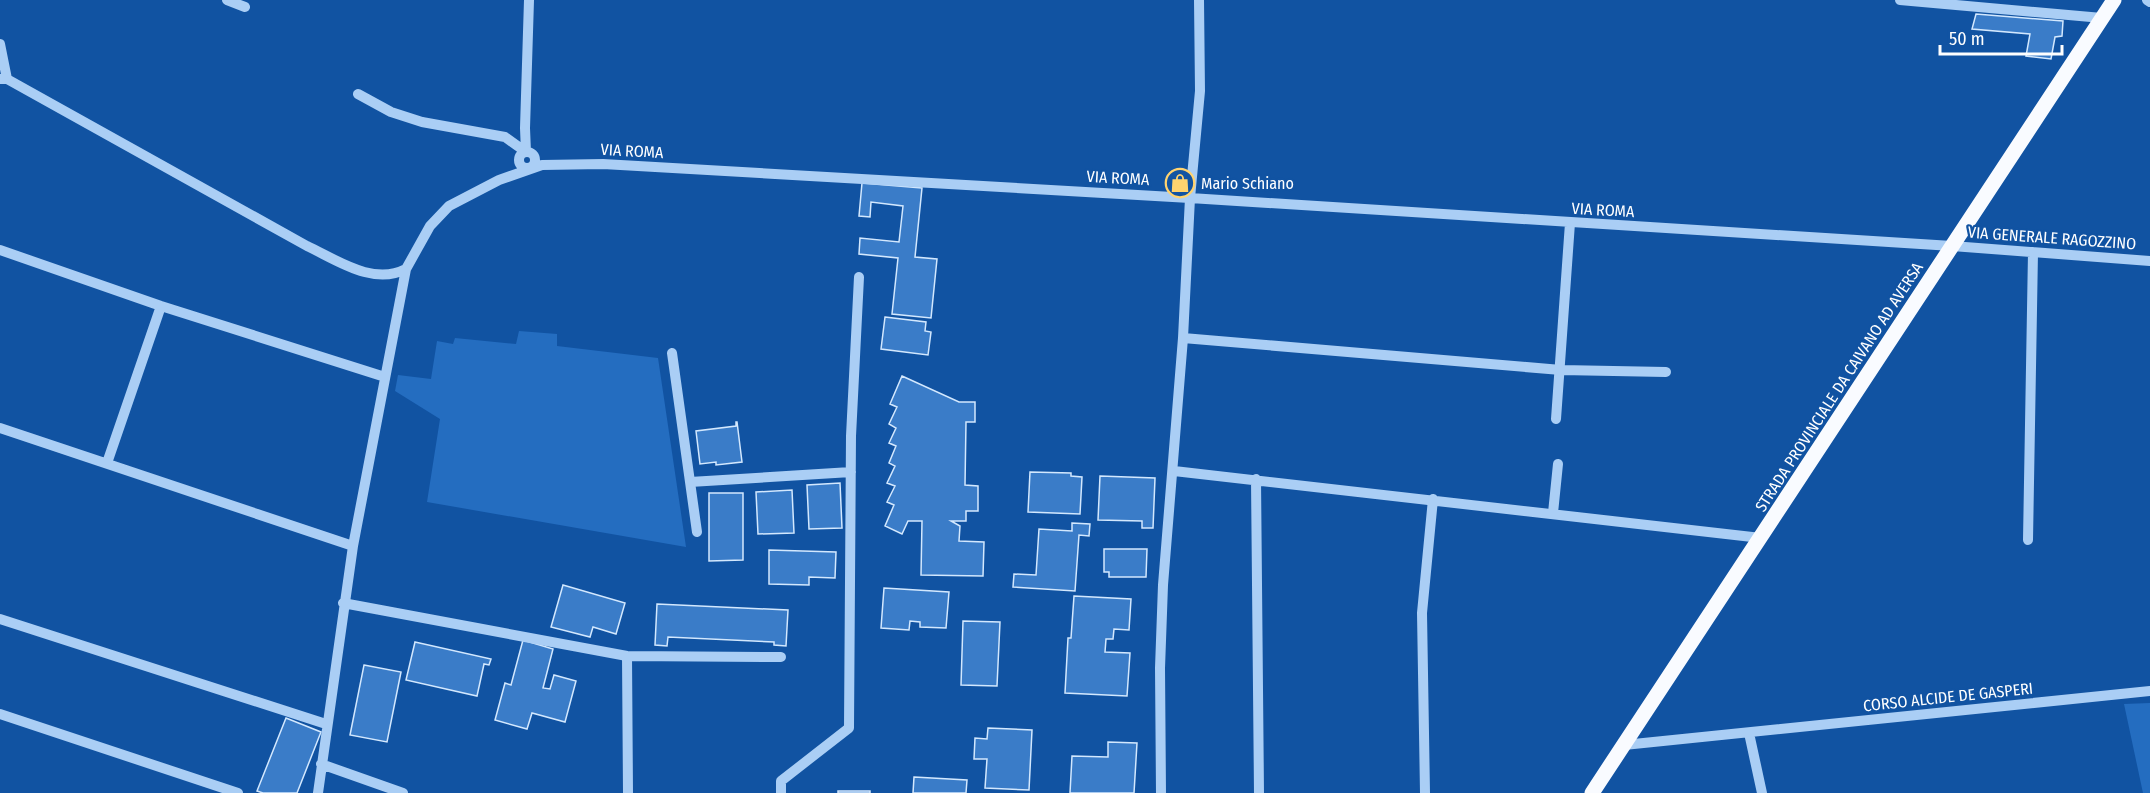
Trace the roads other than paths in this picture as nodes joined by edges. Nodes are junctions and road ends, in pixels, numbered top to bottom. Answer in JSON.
{"nodes":[{"id":1,"x":227,"y":0,"type":"edge"},
{"id":2,"x":529,"y":0,"type":"edge"},
{"id":3,"x":1199,"y":0,"type":"edge"},
{"id":4,"x":1900,"y":0,"type":"edge"},
{"id":5,"x":1910,"y":0,"type":"edge"},
{"id":6,"x":2114,"y":0,"type":"edge"},
{"id":7,"x":245,"y":7,"type":"dead end"},
{"id":8,"x":2102,"y":18,"type":"junction"},
{"id":9,"x":0,"y":44,"type":"edge"},
{"id":10,"x":4,"y":79,"type":"edge"},
{"id":11,"x":358,"y":94,"type":"dead end"},
{"id":12,"x":526,"y":152,"type":"junction"},
{"id":13,"x":530,"y":169,"type":"junction"},
{"id":14,"x":1190,"y":198,"type":"junction"},
{"id":15,"x":1570,"y":223,"type":"junction"},
{"id":16,"x":1952,"y":246,"type":"junction"},
{"id":17,"x":0,"y":250,"type":"edge"},
{"id":18,"x":2033,"y":252,"type":"junction"},
{"id":19,"x":2150,"y":261,"type":"edge"},
{"id":20,"x":406,"y":268,"type":"junction"},
{"id":21,"x":859,"y":277,"type":"dead end"},
{"id":22,"x":161,"y":306,"type":"junction"},
{"id":23,"x":1183,"y":338,"type":"junction"},
{"id":24,"x":672,"y":353,"type":"dead end"},
{"id":25,"x":1561,"y":370,"type":"junction"},
{"id":26,"x":1666,"y":372,"type":"dead end"},
{"id":27,"x":385,"y":377,"type":"junction"},
{"id":28,"x":1556,"y":419,"type":"dead end"},
{"id":29,"x":0,"y":428,"type":"edge"},
{"id":30,"x":107,"y":463,"type":"junction"},
{"id":31,"x":1558,"y":465,"type":"dead end"},
{"id":32,"x":1174,"y":471,"type":"junction"},
{"id":33,"x":851,"y":472,"type":"junction"},
{"id":34,"x":1256,"y":479,"type":"junction"},
{"id":35,"x":690,"y":482,"type":"junction"},
{"id":36,"x":1433,"y":499,"type":"junction"},
{"id":37,"x":1553,"y":513,"type":"junction"},
{"id":38,"x":697,"y":532,"type":"dead end"},
{"id":39,"x":1761,"y":538,"type":"junction"},
{"id":40,"x":2028,"y":540,"type":"dead end"},
{"id":41,"x":353,"y":546,"type":"junction"},
{"id":42,"x":344,"y":603,"type":"junction"},
{"id":43,"x":0,"y":619,"type":"edge"},
{"id":44,"x":627,"y":656,"type":"junction"},
{"id":45,"x":781,"y":657,"type":"dead end"},
{"id":46,"x":2150,"y":691,"type":"edge"},
{"id":47,"x":0,"y":714,"type":"edge"},
{"id":48,"x":326,"y":724,"type":"junction"},
{"id":49,"x":1749,"y":733,"type":"junction"},
{"id":50,"x":1624,"y":745,"type":"junction"},
{"id":51,"x":321,"y":764,"type":"junction"},
{"id":52,"x":238,"y":793,"type":"edge"},
{"id":53,"x":318,"y":793,"type":"edge"},
{"id":54,"x":403,"y":793,"type":"edge"},
{"id":55,"x":628,"y":793,"type":"edge"},
{"id":56,"x":781,"y":793,"type":"edge"},
{"id":57,"x":1161,"y":793,"type":"edge"},
{"id":58,"x":1259,"y":793,"type":"edge"},
{"id":59,"x":1425,"y":793,"type":"edge"},
{"id":60,"x":1592,"y":793,"type":"edge"},
{"id":61,"x":1762,"y":793,"type":"edge"}],
"edges":[{"from":1,"to":7,"type":"street"},
{"from":2,"to":12,"type":"street"},
{"from":3,"to":14,"type":"street"},
{"from":4,"to":5,"type":"street"},
{"from":5,"to":8,"type":"street"},
{"from":6,"to":8,"type":"main road","name":"STRADA PROVINCIALE DA CAIVANO AD AVERSA"},
{"from":8,"to":16,"type":"main road","name":"STRADA PROVINCIALE DA CAIVANO AD AVERSA"},
{"from":9,"to":10,"type":"street"},
{"from":10,"to":20,"type":"street"},
{"from":11,"to":12,"type":"street"},
{"from":12,"to":13,"type":"street"},
{"from":13,"to":14,"type":"street","name":"VIA ROMA"},
{"from":13,"to":20,"type":"street","name":"VIA ROMA"},
{"from":14,"to":15,"type":"street","name":"VIA ROMA"},
{"from":14,"to":23,"type":"street"},
{"from":15,"to":16,"type":"street","name":"VIA ROMA"},
{"from":15,"to":25,"type":"street"},
{"from":16,"to":18,"type":"street","name":"VIA GENERALE RAGOZZINO"},
{"from":16,"to":39,"type":"main road","name":"STRADA PROVINCIALE DA CAIVANO AD AVERSA"},
{"from":17,"to":22,"type":"street"},
{"from":18,"to":19,"type":"street","name":"VIA GENERALE RAGOZZINO"},
{"from":18,"to":40,"type":"street"},
{"from":20,"to":27,"type":"street","name":"VIA ROMA"},
{"from":21,"to":33,"type":"street"},
{"from":22,"to":27,"type":"street"},
{"from":22,"to":30,"type":"street"},
{"from":23,"to":25,"type":"street"},
{"from":23,"to":32,"type":"street"},
{"from":24,"to":35,"type":"street"},
{"from":25,"to":26,"type":"street"},
{"from":25,"to":28,"type":"street"},
{"from":27,"to":41,"type":"street","name":"VIA ROMA"},
{"from":29,"to":30,"type":"street"},
{"from":30,"to":41,"type":"street"},
{"from":31,"to":37,"type":"street"},
{"from":32,"to":34,"type":"street"},
{"from":32,"to":57,"type":"street"},
{"from":33,"to":35,"type":"street"},
{"from":33,"to":56,"type":"street"},
{"from":34,"to":36,"type":"street"},
{"from":34,"to":58,"type":"street"},
{"from":35,"to":38,"type":"street"},
{"from":36,"to":37,"type":"street"},
{"from":36,"to":59,"type":"street"},
{"from":37,"to":39,"type":"street"},
{"from":39,"to":50,"type":"main road","name":"STRADA PROVINCIALE DA CAIVANO AD AVERSA"},
{"from":41,"to":42,"type":"street","name":"VIA ROMA"},
{"from":42,"to":44,"type":"street"},
{"from":42,"to":48,"type":"street","name":"VIA ROMA"},
{"from":43,"to":48,"type":"street"},
{"from":44,"to":45,"type":"street"},
{"from":44,"to":55,"type":"street"},
{"from":46,"to":49,"type":"street","name":"CORSO ALCIDE DE GASPERI"},
{"from":47,"to":52,"type":"street"},
{"from":48,"to":51,"type":"street","name":"VIA ROMA"},
{"from":49,"to":50,"type":"street","name":"CORSO ALCIDE DE GASPERI"},
{"from":49,"to":61,"type":"street"},
{"from":50,"to":60,"type":"main road","name":"STRADA PROVINCIALE DA CAIVANO AD AVERSA"},
{"from":51,"to":53,"type":"street","name":"VIA ROMA"},
{"from":51,"to":54,"type":"street"}]}
